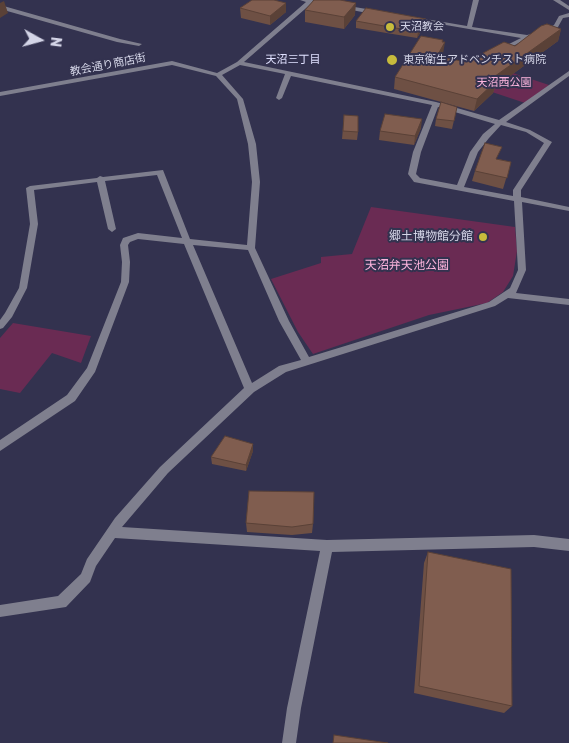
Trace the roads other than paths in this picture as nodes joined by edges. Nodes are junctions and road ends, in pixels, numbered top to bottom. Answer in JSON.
{"nodes":[{"id":1,"x":476,"y":0,"type":"edge"},
{"id":2,"x":556,"y":0,"type":"edge"},
{"id":3,"x":306,"y":1,"type":"edge"},
{"id":4,"x":329,"y":5,"type":"edge"},
{"id":5,"x":0,"y":7,"type":"edge"},
{"id":6,"x":339,"y":7,"type":"edge"},
{"id":7,"x":569,"y":8,"type":"edge"},
{"id":8,"x":388,"y":15,"type":"edge"},
{"id":9,"x":569,"y":15,"type":"edge"},
{"id":10,"x":408,"y":18,"type":"edge"},
{"id":11,"x":468,"y":28,"type":"junction"},
{"id":12,"x":527,"y":37,"type":"junction"},
{"id":13,"x":139,"y":44,"type":"dead end"},
{"id":14,"x":498,"y":52,"type":"edge"},
{"id":15,"x":239,"y":63,"type":"junction"},
{"id":16,"x":288,"y":74,"type":"junction"},
{"id":17,"x":569,"y":74,"type":"edge"},
{"id":18,"x":218,"y":75,"type":"junction"},
{"id":19,"x":0,"y":94,"type":"edge"},
{"id":20,"x":279,"y":98,"type":"dead end"},
{"id":21,"x":436,"y":104,"type":"junction"},
{"id":22,"x":500,"y":123,"type":"junction"},
{"id":23,"x":100,"y":178,"type":"junction"},
{"id":24,"x":460,"y":188,"type":"junction"},
{"id":25,"x":516,"y":198,"type":"junction"},
{"id":26,"x":569,"y":209,"type":"edge"},
{"id":27,"x":112,"y":229,"type":"dead end"},
{"id":28,"x":187,"y":241,"type":"junction"},
{"id":29,"x":251,"y":248,"type":"junction"},
{"id":30,"x":507,"y":295,"type":"junction"},
{"id":31,"x":569,"y":302,"type":"edge"},
{"id":32,"x":0,"y":326,"type":"edge"},
{"id":33,"x":307,"y":362,"type":"junction"},
{"id":34,"x":250,"y":389,"type":"junction"},
{"id":35,"x":0,"y":446,"type":"edge"},
{"id":36,"x":112,"y":532,"type":"junction"},
{"id":37,"x":569,"y":545,"type":"edge"},
{"id":38,"x":327,"y":546,"type":"junction"},
{"id":39,"x":0,"y":611,"type":"edge"},
{"id":40,"x":289,"y":743,"type":"edge"}],
"edges":[{"from":1,"to":11,"type":"street"},
{"from":2,"to":7,"type":"street"},
{"from":3,"to":4,"type":"street"},
{"from":3,"to":15,"type":"street"},
{"from":5,"to":13,"type":"street"},
{"from":6,"to":8,"type":"street"},
{"from":9,"to":12,"type":"street"},
{"from":10,"to":11,"type":"street"},
{"from":11,"to":12,"type":"street"},
{"from":12,"to":14,"type":"street"},
{"from":15,"to":16,"type":"street"},
{"from":15,"to":18,"type":"street"},
{"from":16,"to":20,"type":"street"},
{"from":16,"to":21,"type":"street"},
{"from":17,"to":22,"type":"street"},
{"from":18,"to":19,"type":"street","name":"教会通り商店街"},
{"from":18,"to":29,"type":"street"},
{"from":21,"to":22,"type":"street"},
{"from":21,"to":24,"type":"street"},
{"from":22,"to":24,"type":"street"},
{"from":22,"to":25,"type":"street"},
{"from":23,"to":27,"type":"street"},
{"from":23,"to":28,"type":"street"},
{"from":23,"to":32,"type":"street"},
{"from":24,"to":25,"type":"street"},
{"from":25,"to":26,"type":"street"},
{"from":25,"to":30,"type":"street"},
{"from":28,"to":29,"type":"street"},
{"from":28,"to":34,"type":"street"},
{"from":28,"to":35,"type":"street"},
{"from":29,"to":33,"type":"street"},
{"from":30,"to":31,"type":"street"},
{"from":30,"to":33,"type":"street"},
{"from":33,"to":34,"type":"street"},
{"from":34,"to":36,"type":"street"},
{"from":36,"to":38,"type":"street"},
{"from":36,"to":39,"type":"street"},
{"from":37,"to":38,"type":"street"},
{"from":38,"to":40,"type":"street"}]}
